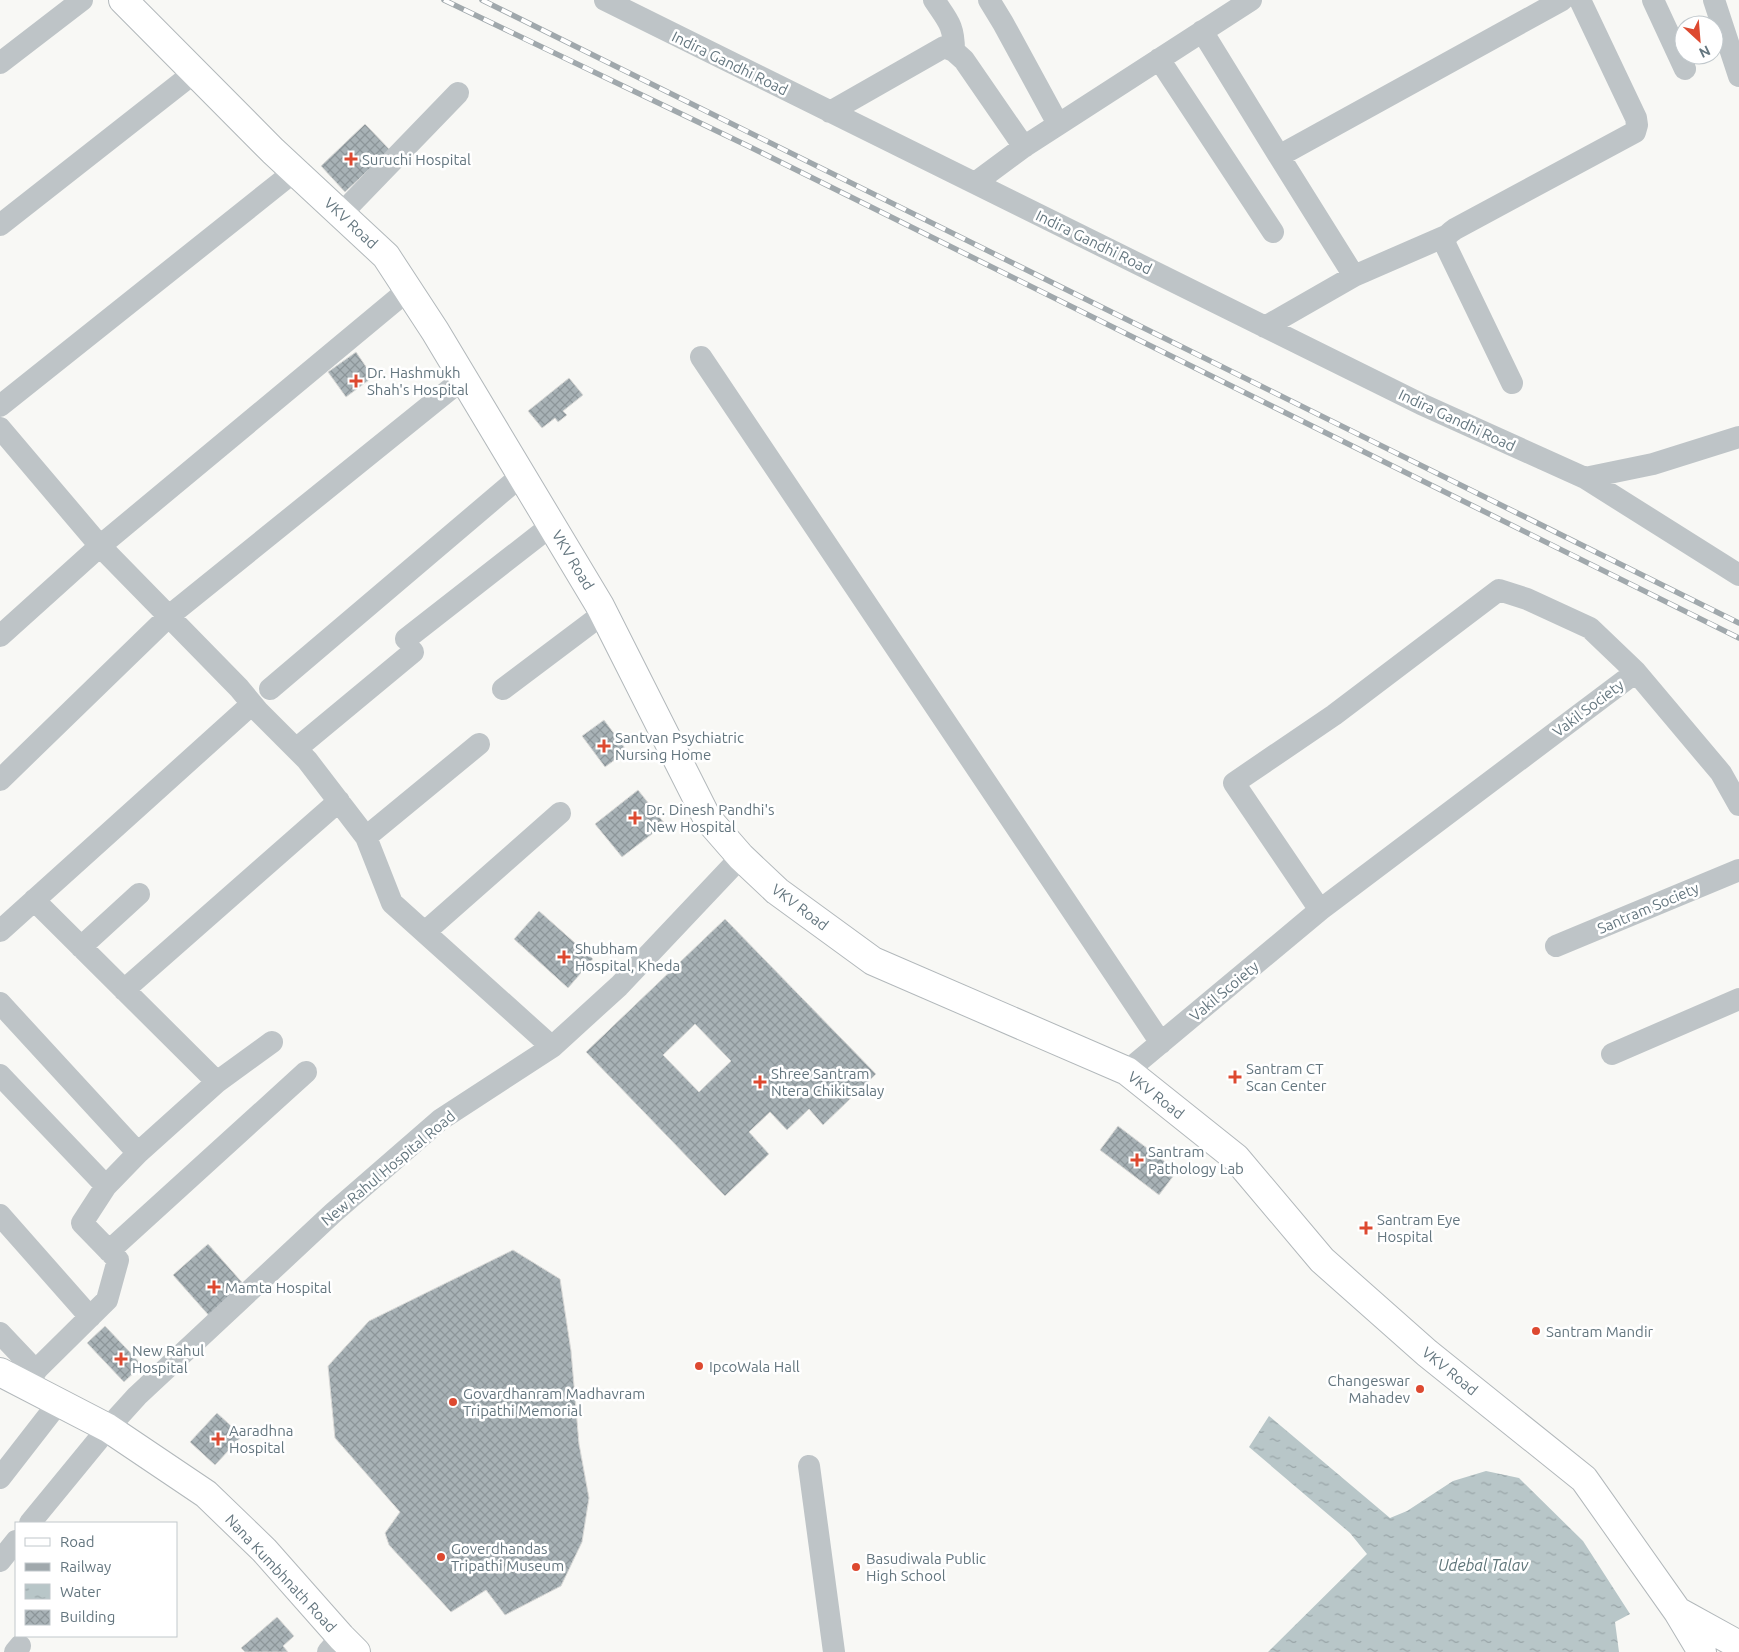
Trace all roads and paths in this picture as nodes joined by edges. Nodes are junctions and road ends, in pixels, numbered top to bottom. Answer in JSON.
{"nodes":[{"id":1,"x":82,"y":0,"type":"edge"},
{"id":2,"x":123,"y":0,"type":"edge"},
{"id":3,"x":605,"y":0,"type":"edge"},
{"id":4,"x":934,"y":0,"type":"edge"},
{"id":5,"x":989,"y":0,"type":"edge"},
{"id":6,"x":1251,"y":0,"type":"edge"},
{"id":7,"x":1562,"y":0,"type":"edge"},
{"id":8,"x":1580,"y":0,"type":"edge"},
{"id":9,"x":1653,"y":0,"type":"edge"},
{"id":10,"x":1714,"y":0,"type":"edge"},
{"id":11,"x":1202,"y":31,"type":"junction"},
{"id":12,"x":954,"y":51,"type":"junction"},
{"id":13,"x":1159,"y":58,"type":"junction"},
{"id":14,"x":0,"y":63,"type":"edge"},
{"id":15,"x":1686,"y":69,"type":"dead end"},
{"id":16,"x":195,"y":72,"type":"junction"},
{"id":17,"x":1739,"y":76,"type":"edge"},
{"id":18,"x":458,"y":93,"type":"dead end"},
{"id":19,"x":830,"y":112,"type":"junction"},
{"id":20,"x":1058,"y":124,"type":"junction"},
{"id":21,"x":1024,"y":147,"type":"junction"},
{"id":22,"x":1279,"y":156,"type":"junction"},
{"id":23,"x":295,"y":171,"type":"junction"},
{"id":24,"x":975,"y":183,"type":"junction"},
{"id":25,"x":341,"y":214,"type":"junction"},
{"id":26,"x":0,"y":225,"type":"edge"},
{"id":27,"x":1273,"y":232,"type":"dead end"},
{"id":28,"x":1448,"y":235,"type":"junction"},
{"id":29,"x":1354,"y":276,"type":"junction"},
{"id":30,"x":408,"y":290,"type":"junction"},
{"id":31,"x":1265,"y":326,"type":"junction"},
{"id":32,"x":701,"y":357,"type":"dead end"},
{"id":33,"x":464,"y":378,"type":"junction"},
{"id":34,"x":1512,"y":382,"type":"dead end"},
{"id":35,"x":0,"y":406,"type":"edge"},
{"id":36,"x":0,"y":428,"type":"edge"},
{"id":37,"x":1739,"y":437,"type":"edge"},
{"id":38,"x":522,"y":475,"type":"junction"},
{"id":39,"x":1585,"y":478,"type":"junction"},
{"id":40,"x":552,"y":525,"type":"junction"},
{"id":41,"x":100,"y":546,"type":"junction"},
{"id":42,"x":1739,"y":575,"type":"edge"},
{"id":43,"x":604,"y":613,"type":"junction"},
{"id":44,"x":169,"y":616,"type":"junction"},
{"id":45,"x":0,"y":636,"type":"edge"},
{"id":46,"x":1636,"y":672,"type":"junction"},
{"id":47,"x":270,"y":689,"type":"dead end"},
{"id":48,"x":503,"y":689,"type":"dead end"},
{"id":49,"x":252,"y":704,"type":"junction"},
{"id":50,"x":479,"y":744,"type":"dead end"},
{"id":51,"x":296,"y":750,"type":"junction"},
{"id":52,"x":0,"y":780,"type":"edge"},
{"id":53,"x":339,"y":801,"type":"junction"},
{"id":54,"x":1739,"y":805,"type":"edge"},
{"id":55,"x":560,"y":813,"type":"dead end"},
{"id":56,"x":366,"y":837,"type":"junction"},
{"id":57,"x":741,"y":857,"type":"junction"},
{"id":58,"x":1739,"y":870,"type":"edge"},
{"id":59,"x":139,"y":894,"type":"dead end"},
{"id":60,"x":34,"y":900,"type":"junction"},
{"id":61,"x":1320,"y":910,"type":"junction"},
{"id":62,"x":0,"y":931,"type":"edge"},
{"id":63,"x":425,"y":932,"type":"junction"},
{"id":64,"x":1556,"y":946,"type":"dead end"},
{"id":65,"x":81,"y":947,"type":"junction"},
{"id":66,"x":124,"y":990,"type":"junction"},
{"id":67,"x":1739,"y":999,"type":"edge"},
{"id":68,"x":0,"y":1003,"type":"edge"},
{"id":69,"x":272,"y":1042,"type":"dead end"},
{"id":70,"x":1161,"y":1043,"type":"junction"},
{"id":71,"x":552,"y":1047,"type":"junction"},
{"id":72,"x":1612,"y":1054,"type":"dead end"},
{"id":73,"x":1127,"y":1071,"type":"junction"},
{"id":74,"x":306,"y":1072,"type":"dead end"},
{"id":75,"x":0,"y":1075,"type":"edge"},
{"id":76,"x":217,"y":1082,"type":"junction"},
{"id":77,"x":138,"y":1153,"type":"junction"},
{"id":78,"x":106,"y":1186,"type":"junction"},
{"id":79,"x":0,"y":1215,"type":"edge"},
{"id":80,"x":109,"y":1251,"type":"junction"},
{"id":81,"x":90,"y":1317,"type":"junction"},
{"id":82,"x":0,"y":1333,"type":"edge"},
{"id":83,"x":20,"y":1375,"type":"edge"},
{"id":84,"x":58,"y":1402,"type":"junction"},
{"id":85,"x":108,"y":1428,"type":"junction"},
{"id":86,"x":809,"y":1466,"type":"dead end"},
{"id":87,"x":0,"y":1478,"type":"edge"},
{"id":88,"x":31,"y":1522,"type":"edge"},
{"id":89,"x":15,"y":1541,"type":"edge"},
{"id":90,"x":0,"y":1561,"type":"edge"},
{"id":91,"x":1678,"y":1612,"type":"junction"},
{"id":92,"x":342,"y":1647,"type":"edge"},
{"id":93,"x":1739,"y":1647,"type":"edge"},
{"id":94,"x":834,"y":1652,"type":"edge"},
{"id":95,"x":1702,"y":1652,"type":"edge"},
{"id":96,"x":1733,"y":1652,"type":"edge"}],
"edges":[{"from":1,"to":14,"type":"street"},
{"from":2,"to":16,"type":"main road","name":"VKV Road"},
{"from":3,"to":19,"type":"street","name":"Indira Gandhi Road"},
{"from":4,"to":12,"type":"street"},
{"from":5,"to":20,"type":"street"},
{"from":6,"to":11,"type":"street"},
{"from":7,"to":22,"type":"street"},
{"from":8,"to":28,"type":"street"},
{"from":9,"to":15,"type":"street"},
{"from":10,"to":17,"type":"street"},
{"from":11,"to":13,"type":"street"},
{"from":11,"to":22,"type":"street"},
{"from":12,"to":19,"type":"street"},
{"from":12,"to":21,"type":"street"},
{"from":13,"to":20,"type":"street"},
{"from":13,"to":27,"type":"street"},
{"from":16,"to":23,"type":"main road","name":"VKV Road"},
{"from":16,"to":26,"type":"street"},
{"from":18,"to":25,"type":"street"},
{"from":19,"to":24,"type":"street","name":"Indira Gandhi Road"},
{"from":20,"to":21,"type":"street"},
{"from":21,"to":24,"type":"street"},
{"from":22,"to":29,"type":"street"},
{"from":23,"to":25,"type":"main road","name":"VKV Road"},
{"from":23,"to":35,"type":"street"},
{"from":24,"to":31,"type":"street","name":"Indira Gandhi Road"},
{"from":25,"to":30,"type":"main road","name":"VKV Road"},
{"from":28,"to":29,"type":"street"},
{"from":28,"to":34,"type":"street"},
{"from":29,"to":31,"type":"street"},
{"from":30,"to":33,"type":"main road","name":"VKV Road"},
{"from":30,"to":41,"type":"street"},
{"from":31,"to":39,"type":"street","name":"Indira Gandhi Road"},
{"from":32,"to":70,"type":"street"},
{"from":33,"to":38,"type":"main road","name":"VKV Road"},
{"from":33,"to":44,"type":"street"},
{"from":36,"to":41,"type":"street"},
{"from":37,"to":39,"type":"street"},
{"from":38,"to":40,"type":"main road","name":"VKV Road"},
{"from":38,"to":47,"type":"street"},
{"from":39,"to":42,"type":"street","name":"Indira Gandhi Road"},
{"from":40,"to":43,"type":"main road","name":"VKV Road"},
{"from":40,"to":51,"type":"street"},
{"from":41,"to":44,"type":"street"},
{"from":41,"to":45,"type":"street"},
{"from":43,"to":48,"type":"street"},
{"from":43,"to":57,"type":"main road","name":"VKV Road"},
{"from":44,"to":49,"type":"street"},
{"from":44,"to":52,"type":"street"},
{"from":46,"to":54,"type":"street"},
{"from":46,"to":61,"type":"street","name":"Vakil Society"},
{"from":46,"to":61,"type":"street","name":"Vakil Society"},
{"from":49,"to":51,"type":"street"},
{"from":49,"to":60,"type":"street"},
{"from":50,"to":56,"type":"street"},
{"from":51,"to":53,"type":"street"},
{"from":53,"to":56,"type":"street"},
{"from":53,"to":66,"type":"street"},
{"from":55,"to":63,"type":"street"},
{"from":56,"to":63,"type":"street"},
{"from":57,"to":71,"type":"street","name":"New Rahul Hospital Road"},
{"from":57,"to":73,"type":"main road","name":"VKV Road"},
{"from":58,"to":64,"type":"street","name":"Santram Society"},
{"from":59,"to":65,"type":"street"},
{"from":60,"to":62,"type":"street"},
{"from":60,"to":65,"type":"street"},
{"from":61,"to":70,"type":"street","name":"Vakil Scoiety"},
{"from":63,"to":71,"type":"street"},
{"from":65,"to":66,"type":"street"},
{"from":66,"to":76,"type":"street"},
{"from":67,"to":72,"type":"street"},
{"from":68,"to":77,"type":"street"},
{"from":69,"to":76,"type":"street"},
{"from":70,"to":73,"type":"street","name":"Vakil Scoiety"},
{"from":71,"to":85,"type":"street","name":"New Rahul Hospital Road"},
{"from":73,"to":91,"type":"main road","name":"VKV Road"},
{"from":74,"to":80,"type":"street"},
{"from":75,"to":78,"type":"street"},
{"from":76,"to":77,"type":"street"},
{"from":77,"to":78,"type":"street"},
{"from":78,"to":80,"type":"street"},
{"from":79,"to":81,"type":"street"},
{"from":80,"to":81,"type":"street"},
{"from":81,"to":83,"type":"street"},
{"from":82,"to":83,"type":"street"},
{"from":83,"to":84,"type":"main road","name":"Nana Kumbhnath Road"},
{"from":84,"to":85,"type":"main road","name":"Nana Kumbhnath Road"},
{"from":84,"to":87,"type":"street"},
{"from":85,"to":88,"type":"street","name":"New Rahul Hospital Road"},
{"from":85,"to":92,"type":"main road","name":"Nana Kumbhnath Road"},
{"from":86,"to":94,"type":"street"},
{"from":89,"to":90,"type":"street"},
{"from":91,"to":93,"type":"main road","name":"VKV Road"},
{"from":91,"to":95,"type":"main road","name":"VKV Road"},
{"from":93,"to":96,"type":"main road"}]}
